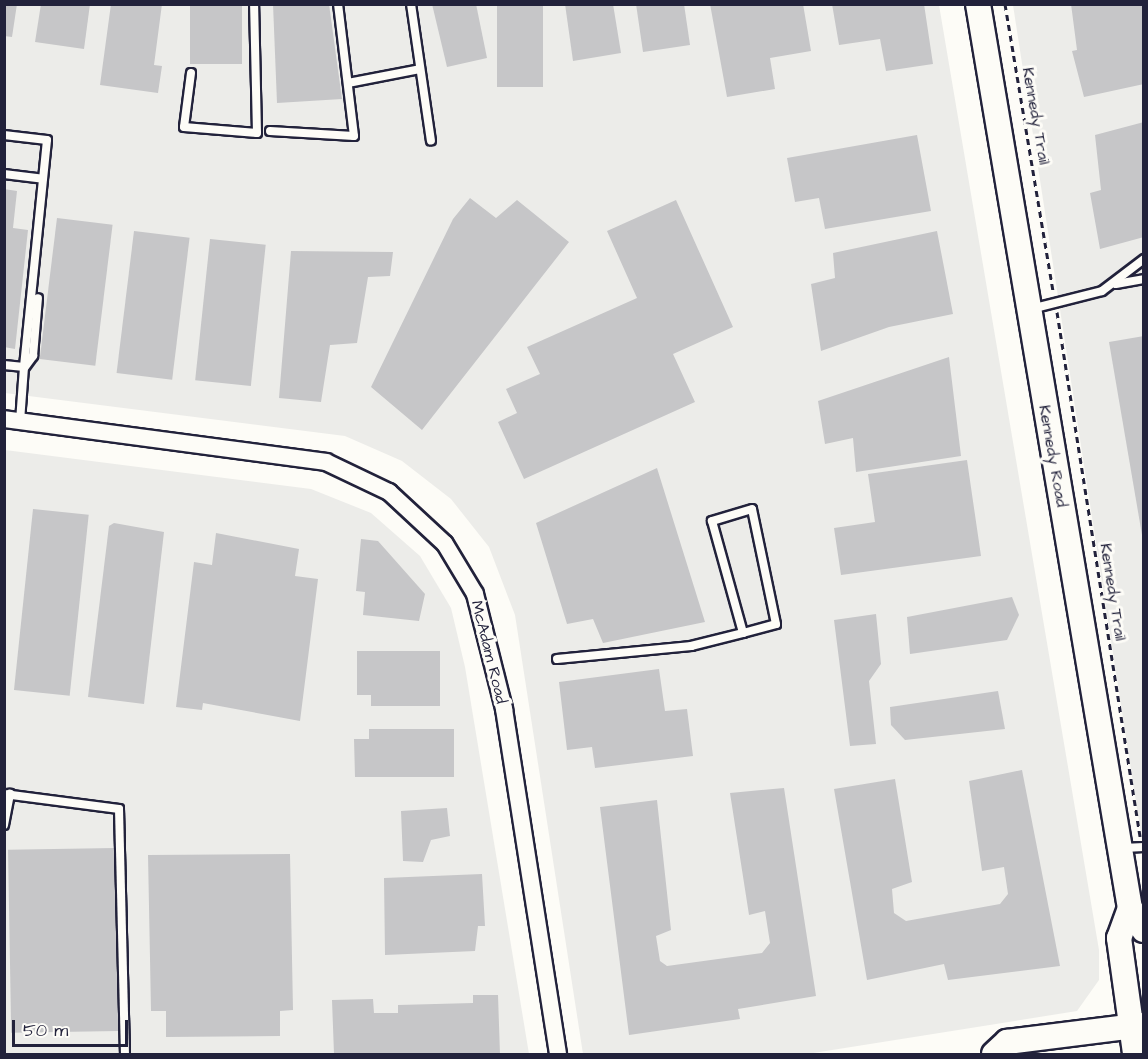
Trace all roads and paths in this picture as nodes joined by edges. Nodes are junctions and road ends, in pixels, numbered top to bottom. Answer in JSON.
{"nodes":[{"id":1,"x":254,"y":4,"type":"edge"},
{"id":2,"x":338,"y":4,"type":"edge"},
{"id":3,"x":411,"y":4,"type":"edge"},
{"id":4,"x":978,"y":4,"type":"edge"},
{"id":5,"x":1005,"y":4,"type":"edge"},
{"id":6,"x":420,"y":69,"type":"junction"},
{"id":7,"x":191,"y":73,"type":"dead end"},
{"id":8,"x":348,"y":83,"type":"junction"},
{"id":9,"x":270,"y":131,"type":"dead end"},
{"id":10,"x":4,"y":135,"type":"edge"},
{"id":11,"x":431,"y":141,"type":"dead end"},
{"id":12,"x":4,"y":174,"type":"edge"},
{"id":13,"x":43,"y":179,"type":"junction"},
{"id":14,"x":1143,"y":260,"type":"edge"},
{"id":15,"x":1050,"y":267,"type":"dead end"},
{"id":16,"x":1143,"y":279,"type":"edge"},
{"id":17,"x":1115,"y":284,"type":"junction"},
{"id":18,"x":38,"y":298,"type":"dead end"},
{"id":19,"x":1028,"y":310,"type":"junction"},
{"id":20,"x":1059,"y":332,"type":"dead end"},
{"id":21,"x":4,"y":365,"type":"edge"},
{"id":22,"x":24,"y":367,"type":"junction"},
{"id":23,"x":12,"y":420,"type":"edge"},
{"id":24,"x":743,"y":633,"type":"junction"},
{"id":25,"x":557,"y":659,"type":"dead end"},
{"id":26,"x":8,"y":794,"type":"edge"},
{"id":27,"x":4,"y":825,"type":"edge"},
{"id":28,"x":1135,"y":847,"type":"edge"},
{"id":29,"x":1130,"y":908,"type":"junction"},
{"id":30,"x":1143,"y":930,"type":"edge"},
{"id":31,"x":1138,"y":1026,"type":"edge"},
{"id":32,"x":125,"y":1054,"type":"edge"},
{"id":33,"x":558,"y":1054,"type":"edge"},
{"id":34,"x":994,"y":1054,"type":"edge"},
{"id":35,"x":1135,"y":1054,"type":"edge"}],
"edges":[{"from":1,"to":7,"type":"lane"},
{"from":2,"to":8,"type":"lane"},
{"from":3,"to":6,"type":"lane"},
{"from":4,"to":19,"type":"main road","name":"Kennedy Road"},
{"from":5,"to":15,"type":"path","name":"Kennedy Trail"},
{"from":6,"to":8,"type":"lane"},
{"from":6,"to":11,"type":"lane"},
{"from":8,"to":9,"type":"lane"},
{"from":10,"to":13,"type":"lane"},
{"from":12,"to":13,"type":"lane"},
{"from":13,"to":22,"type":"lane"},
{"from":14,"to":17,"type":"lane"},
{"from":16,"to":17,"type":"lane"},
{"from":17,"to":19,"type":"lane"},
{"from":18,"to":22,"type":"lane"},
{"from":19,"to":28,"type":"main road","name":"Kennedy Road"},
{"from":20,"to":28,"type":"path","name":"Kennedy Trail"},
{"from":21,"to":22,"type":"lane"},
{"from":22,"to":23,"type":"lane"},
{"from":23,"to":33,"type":"street","name":"McAdam Road"},
{"from":24,"to":24,"type":"lane"},
{"from":24,"to":25,"type":"lane"},
{"from":26,"to":27,"type":"lane"},
{"from":26,"to":32,"type":"lane"},
{"from":28,"to":29,"type":"main road","name":"Kennedy Road"},
{"from":29,"to":30,"type":"main road","name":"Kennedy Road"},
{"from":29,"to":31,"type":"main road","name":"Kennedy Road"},
{"from":31,"to":34,"type":"main road"},
{"from":31,"to":35,"type":"main road","name":"Kennedy Road"}]}
